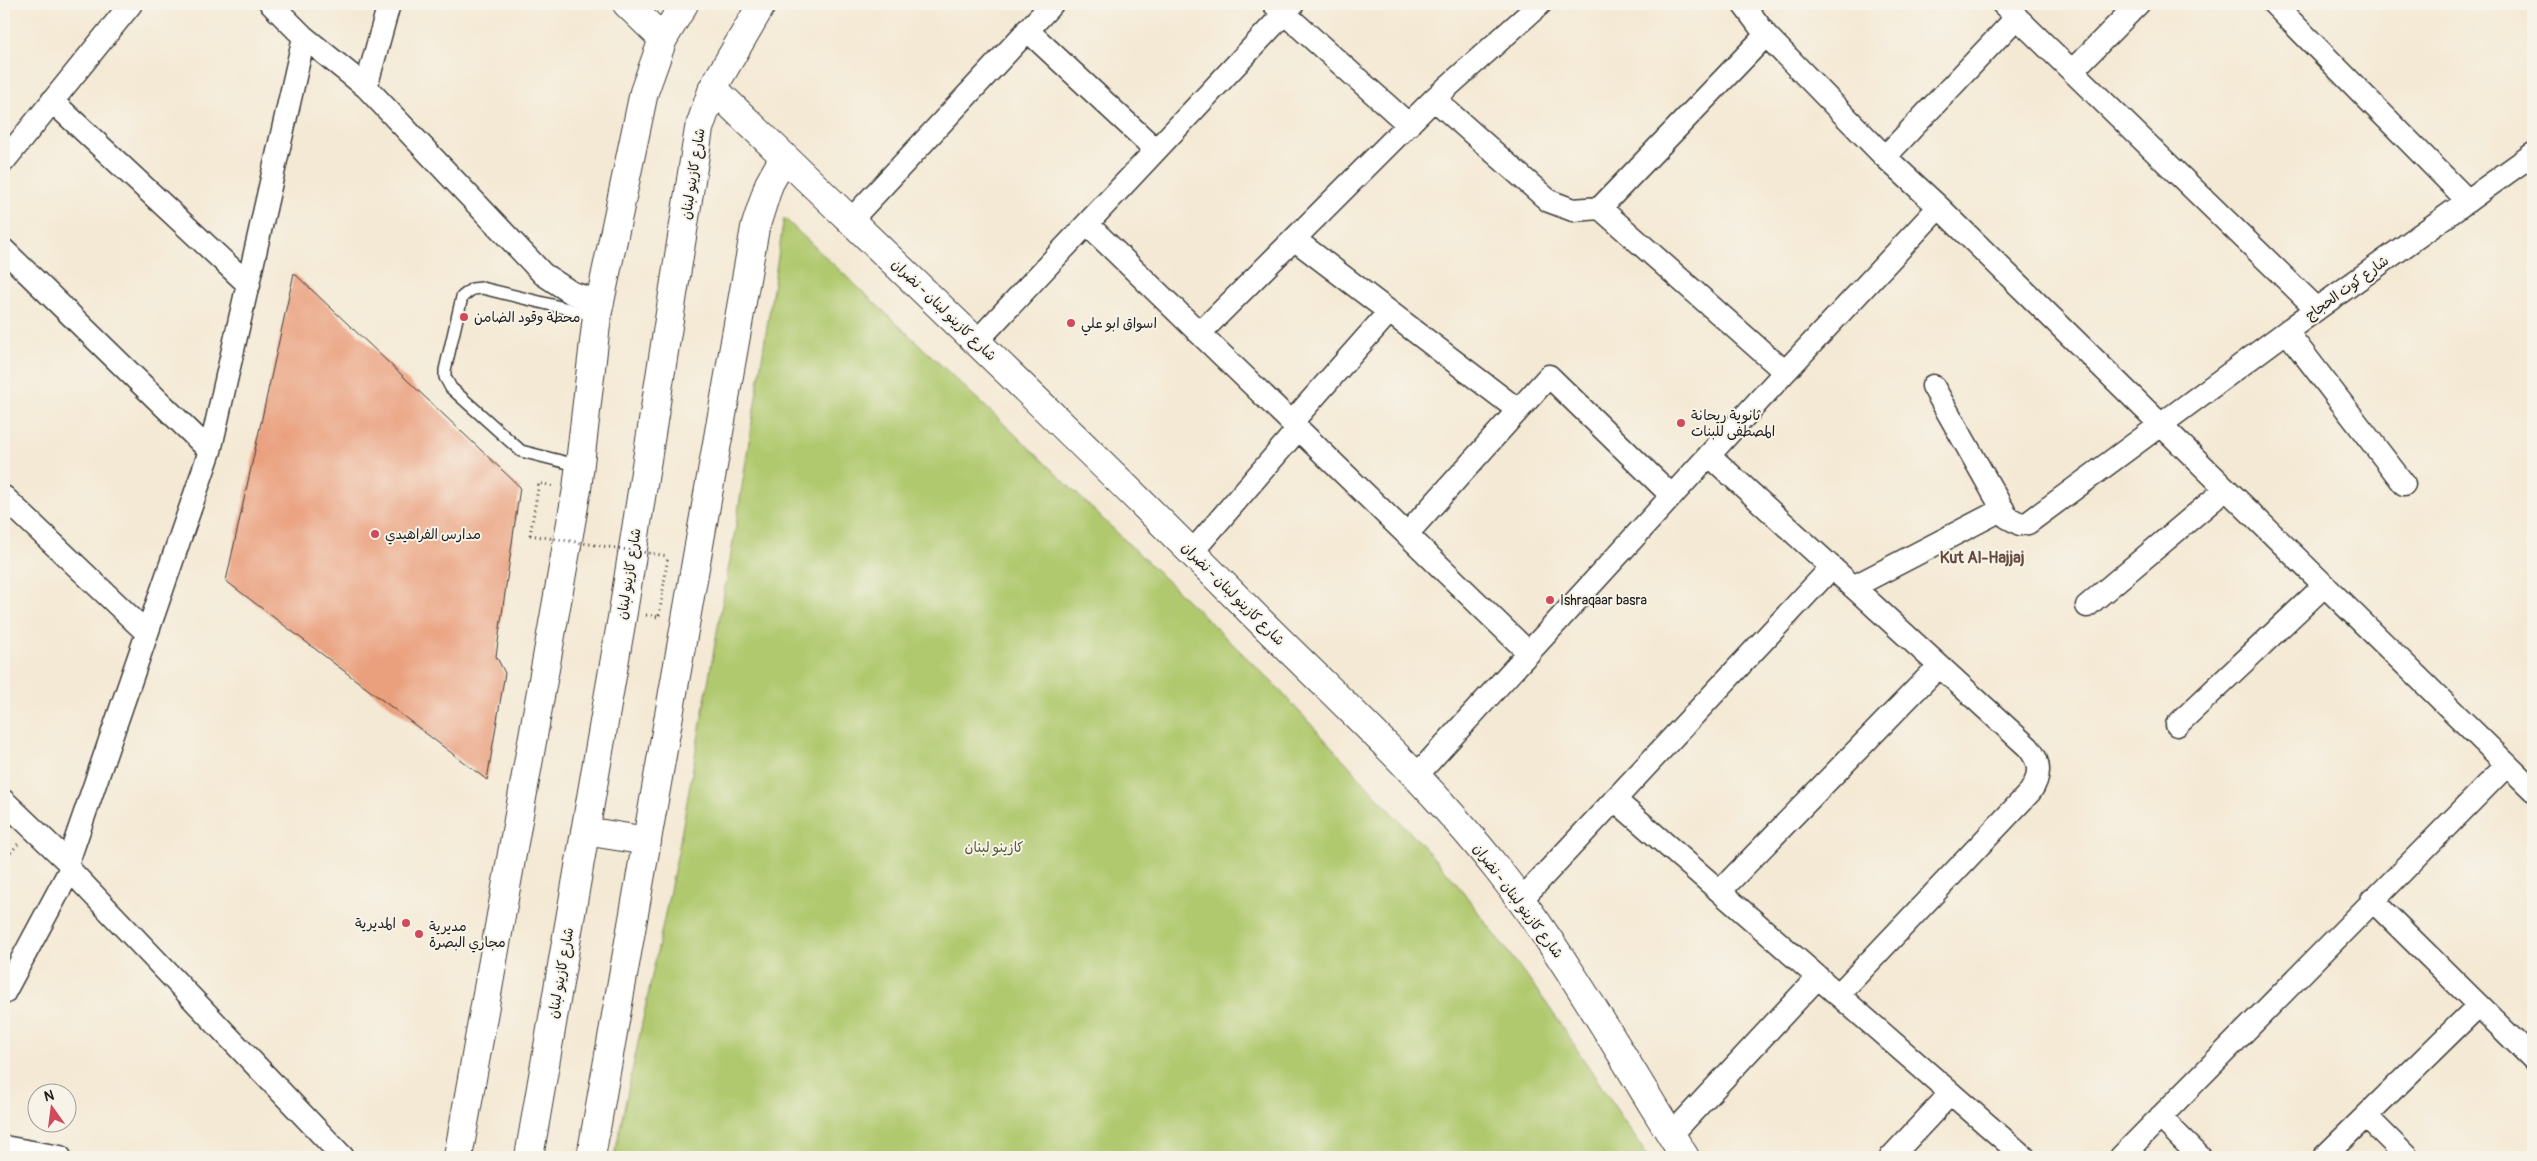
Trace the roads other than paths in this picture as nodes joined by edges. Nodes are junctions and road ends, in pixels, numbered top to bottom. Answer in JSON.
{"nodes":[{"id":1,"x":131,"y":4,"type":"edge"},
{"id":2,"x":271,"y":4,"type":"edge"},
{"id":3,"x":389,"y":4,"type":"edge"},
{"id":4,"x":626,"y":4,"type":"edge"},
{"id":5,"x":684,"y":4,"type":"edge"},
{"id":6,"x":762,"y":4,"type":"edge"},
{"id":7,"x":1052,"y":4,"type":"edge"},
{"id":8,"x":1540,"y":4,"type":"edge"},
{"id":9,"x":1743,"y":4,"type":"edge"},
{"id":10,"x":2138,"y":4,"type":"edge"},
{"id":11,"x":2274,"y":4,"type":"edge"},
{"id":12,"x":1283,"y":7,"type":"edge"},
{"id":13,"x":2010,"y":10,"type":"edge"},
{"id":14,"x":1027,"y":30,"type":"junction"},
{"id":15,"x":1766,"y":35,"type":"junction"},
{"id":16,"x":304,"y":37,"type":"junction"},
{"id":17,"x":663,"y":39,"type":"junction"},
{"id":18,"x":2072,"y":71,"type":"junction"},
{"id":19,"x":366,"y":87,"type":"junction"},
{"id":20,"x":712,"y":88,"type":"junction"},
{"id":21,"x":1434,"y":99,"type":"junction"},
{"id":22,"x":52,"y":101,"type":"junction"},
{"id":23,"x":1409,"y":125,"type":"junction"},
{"id":24,"x":1156,"y":150,"type":"junction"},
{"id":25,"x":2533,"y":154,"type":"edge"},
{"id":26,"x":784,"y":157,"type":"junction"},
{"id":27,"x":1885,"y":158,"type":"junction"},
{"id":28,"x":4,"y":161,"type":"edge"},
{"id":29,"x":2468,"y":201,"type":"junction"},
{"id":30,"x":1939,"y":207,"type":"junction"},
{"id":31,"x":1600,"y":208,"type":"junction"},
{"id":32,"x":850,"y":221,"type":"junction"},
{"id":33,"x":1087,"y":224,"type":"junction"},
{"id":34,"x":1294,"y":239,"type":"junction"},
{"id":35,"x":4,"y":250,"type":"edge"},
{"id":36,"x":249,"y":285,"type":"junction"},
{"id":37,"x":599,"y":309,"type":"junction"},
{"id":38,"x":2317,"y":309,"type":"junction"},
{"id":39,"x":1389,"y":312,"type":"junction"},
{"id":40,"x":2286,"y":332,"type":"junction"},
{"id":41,"x":1200,"y":333,"type":"junction"},
{"id":42,"x":977,"y":342,"type":"junction"},
{"id":43,"x":1785,"y":372,"type":"junction"},
{"id":44,"x":1933,"y":386,"type":"dead end"},
{"id":45,"x":1518,"y":410,"type":"junction"},
{"id":46,"x":2163,"y":425,"type":"junction"},
{"id":47,"x":1295,"y":426,"type":"junction"},
{"id":48,"x":210,"y":451,"type":"junction"},
{"id":49,"x":1709,"y":454,"type":"junction"},
{"id":50,"x":580,"y":466,"type":"junction"},
{"id":51,"x":2404,"y":484,"type":"dead end"},
{"id":52,"x":2226,"y":489,"type":"junction"},
{"id":53,"x":1672,"y":496,"type":"junction"},
{"id":54,"x":4,"y":497,"type":"edge"},
{"id":55,"x":2003,"y":509,"type":"junction"},
{"id":56,"x":1407,"y":534,"type":"junction"},
{"id":57,"x":1192,"y":552,"type":"junction"},
{"id":58,"x":1832,"y":567,"type":"junction"},
{"id":59,"x":2325,"y":585,"type":"junction"},
{"id":60,"x":1853,"y":587,"type":"junction"},
{"id":61,"x":2087,"y":606,"type":"dead end"},
{"id":62,"x":147,"y":633,"type":"junction"},
{"id":63,"x":1529,"y":653,"type":"junction"},
{"id":64,"x":1939,"y":666,"type":"junction"},
{"id":65,"x":2177,"y":724,"type":"dead end"},
{"id":66,"x":2506,"y":766,"type":"junction"},
{"id":67,"x":1417,"y":775,"type":"junction"},
{"id":68,"x":2533,"y":790,"type":"edge"},
{"id":69,"x":1615,"y":800,"type":"junction"},
{"id":70,"x":4,"y":801,"type":"edge"},
{"id":71,"x":585,"y":831,"type":"junction"},
{"id":72,"x":647,"y":841,"type":"junction"},
{"id":73,"x":69,"y":866,"type":"junction"},
{"id":74,"x":1720,"y":891,"type":"junction"},
{"id":75,"x":2372,"y":900,"type":"junction"},
{"id":76,"x":1520,"y":902,"type":"junction"},
{"id":77,"x":1818,"y":977,"type":"junction"},
{"id":78,"x":4,"y":993,"type":"edge"},
{"id":79,"x":1838,"y":995,"type":"junction"},
{"id":80,"x":2478,"y":1006,"type":"junction"},
{"id":81,"x":2533,"y":1059,"type":"edge"},
{"id":82,"x":1951,"y":1093,"type":"junction"},
{"id":83,"x":2366,"y":1116,"type":"junction"},
{"id":84,"x":2160,"y":1117,"type":"junction"},
{"id":85,"x":1678,"y":1146,"type":"edge"},
{"id":86,"x":4,"y":1147,"type":"edge"},
{"id":87,"x":324,"y":1148,"type":"edge"},
{"id":88,"x":60,"y":1157,"type":"edge"},
{"id":89,"x":343,"y":1157,"type":"edge"},
{"id":90,"x":458,"y":1157,"type":"edge"},
{"id":91,"x":529,"y":1157,"type":"edge"},
{"id":92,"x":591,"y":1157,"type":"edge"},
{"id":93,"x":1891,"y":1157,"type":"edge"},
{"id":94,"x":2024,"y":1157,"type":"edge"},
{"id":95,"x":2121,"y":1157,"type":"edge"},
{"id":96,"x":2200,"y":1157,"type":"edge"},
{"id":97,"x":2324,"y":1157,"type":"edge"},
{"id":98,"x":2408,"y":1157,"type":"edge"}],
"edges":[{"from":1,"to":22,"type":"street"},
{"from":2,"to":16,"type":"street"},
{"from":3,"to":19,"type":"street"},
{"from":4,"to":17,"type":"street"},
{"from":5,"to":17,"type":"street"},
{"from":6,"to":20,"type":"street","name":"شارع كازينو لبنان"},
{"from":7,"to":14,"type":"street"},
{"from":8,"to":21,"type":"street"},
{"from":9,"to":15,"type":"street"},
{"from":10,"to":18,"type":"street"},
{"from":11,"to":29,"type":"street"},
{"from":12,"to":23,"type":"street"},
{"from":12,"to":24,"type":"street"},
{"from":13,"to":18,"type":"street"},
{"from":13,"to":27,"type":"street"},
{"from":14,"to":24,"type":"street"},
{"from":14,"to":32,"type":"street"},
{"from":15,"to":27,"type":"street"},
{"from":15,"to":31,"type":"street"},
{"from":16,"to":19,"type":"street"},
{"from":16,"to":36,"type":"street"},
{"from":17,"to":37,"type":"street"},
{"from":18,"to":38,"type":"street"},
{"from":19,"to":37,"type":"street"},
{"from":20,"to":26,"type":"street","name":"شارع كازينو لبنان - نضران"},
{"from":20,"to":71,"type":"street","name":"شارع كازينو لبنان"},
{"from":21,"to":23,"type":"street"},
{"from":21,"to":31,"type":"street"},
{"from":22,"to":28,"type":"street"},
{"from":22,"to":36,"type":"street"},
{"from":23,"to":34,"type":"street"},
{"from":24,"to":33,"type":"street"},
{"from":25,"to":29,"type":"street","name":"شارع كوت الحجاج"},
{"from":26,"to":32,"type":"street","name":"شارع كازينو لبنان - نضران"},
{"from":26,"to":72,"type":"street"},
{"from":27,"to":30,"type":"street"},
{"from":29,"to":38,"type":"street","name":"شارع كوت الحجاج"},
{"from":30,"to":43,"type":"street"},
{"from":30,"to":46,"type":"street"},
{"from":31,"to":43,"type":"street"},
{"from":32,"to":42,"type":"street","name":"شارع كازينو لبنان - نضران"},
{"from":33,"to":41,"type":"street"},
{"from":33,"to":42,"type":"street"},
{"from":34,"to":39,"type":"street"},
{"from":34,"to":41,"type":"street"},
{"from":35,"to":48,"type":"street"},
{"from":36,"to":48,"type":"street"},
{"from":37,"to":50,"type":"street"},
{"from":37,"to":50,"type":"lane"},
{"from":38,"to":40,"type":"street","name":"شارع كوت الحجاج"},
{"from":39,"to":45,"type":"street"},
{"from":39,"to":47,"type":"street"},
{"from":40,"to":46,"type":"street","name":"شارع كوت الحجاج"},
{"from":40,"to":51,"type":"street"},
{"from":41,"to":47,"type":"street"},
{"from":42,"to":57,"type":"street","name":"شارع كازينو لبنان - نضران"},
{"from":43,"to":49,"type":"street"},
{"from":44,"to":55,"type":"street"},
{"from":45,"to":53,"type":"street"},
{"from":45,"to":56,"type":"street"},
{"from":46,"to":52,"type":"street"},
{"from":46,"to":55,"type":"street","name":"شارع كوت الحجاج"},
{"from":47,"to":56,"type":"street"},
{"from":47,"to":57,"type":"street"},
{"from":48,"to":62,"type":"street"},
{"from":49,"to":53,"type":"street"},
{"from":49,"to":58,"type":"street"},
{"from":50,"to":90,"type":"street"},
{"from":52,"to":59,"type":"street"},
{"from":52,"to":61,"type":"street"},
{"from":53,"to":63,"type":"street"},
{"from":54,"to":62,"type":"street"},
{"from":55,"to":60,"type":"street"},
{"from":56,"to":63,"type":"street"},
{"from":57,"to":67,"type":"street","name":"شارع كازينو لبنان - نضران"},
{"from":58,"to":60,"type":"street"},
{"from":58,"to":69,"type":"street"},
{"from":59,"to":65,"type":"street"},
{"from":59,"to":66,"type":"street"},
{"from":60,"to":64,"type":"street"},
{"from":62,"to":73,"type":"street"},
{"from":63,"to":67,"type":"street"},
{"from":64,"to":74,"type":"street"},
{"from":64,"to":79,"type":"street"},
{"from":66,"to":68,"type":"street"},
{"from":66,"to":75,"type":"street"},
{"from":67,"to":76,"type":"street","name":"شارع كازينو لبنان - نضران"},
{"from":69,"to":74,"type":"street"},
{"from":69,"to":76,"type":"street"},
{"from":70,"to":73,"type":"street"},
{"from":71,"to":72,"type":"street"},
{"from":71,"to":91,"type":"street","name":"شارع كازينو لبنان"},
{"from":72,"to":92,"type":"street"},
{"from":73,"to":78,"type":"street"},
{"from":73,"to":87,"type":"street"},
{"from":74,"to":77,"type":"street"},
{"from":75,"to":80,"type":"street"},
{"from":75,"to":84,"type":"street"},
{"from":76,"to":85,"type":"street","name":"شارع كازينو لبنان - نضران"},
{"from":77,"to":79,"type":"street"},
{"from":77,"to":85,"type":"street"},
{"from":79,"to":82,"type":"street"},
{"from":80,"to":81,"type":"street"},
{"from":80,"to":83,"type":"street"},
{"from":82,"to":93,"type":"street"},
{"from":82,"to":94,"type":"street"},
{"from":83,"to":97,"type":"street"},
{"from":83,"to":98,"type":"street"},
{"from":84,"to":95,"type":"street"},
{"from":84,"to":96,"type":"street"},
{"from":86,"to":88,"type":"street"},
{"from":87,"to":89,"type":"street"}]}
